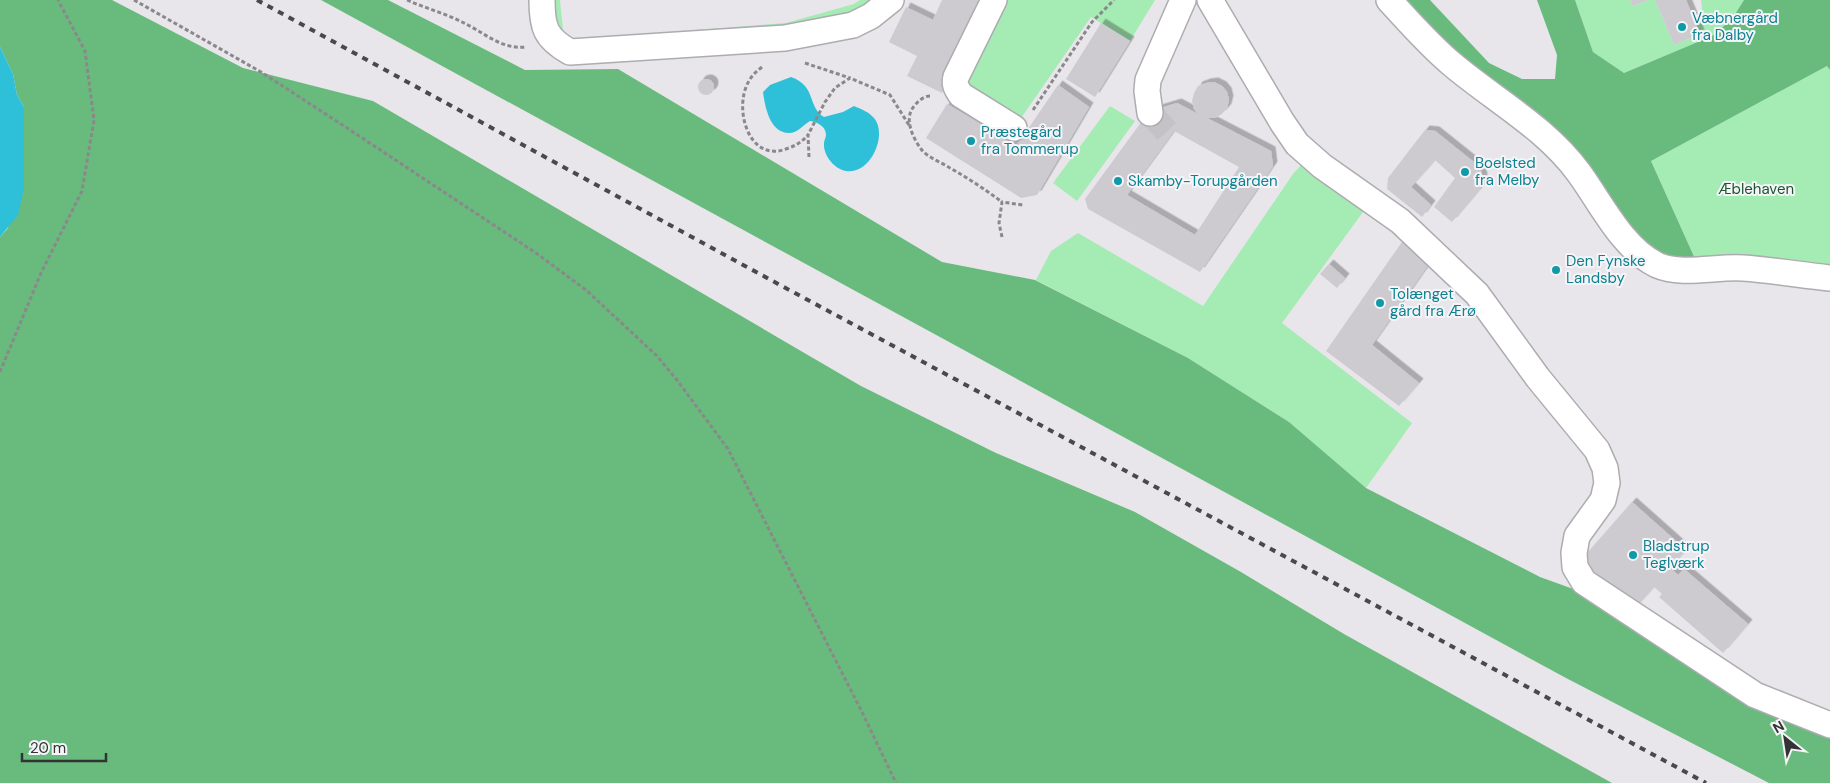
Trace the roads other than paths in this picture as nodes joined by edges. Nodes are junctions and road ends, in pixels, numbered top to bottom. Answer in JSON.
{"nodes":[{"id":1,"x":542,"y":0,"type":"edge"},
{"id":2,"x":891,"y":0,"type":"edge"},
{"id":3,"x":994,"y":0,"type":"edge"},
{"id":4,"x":1183,"y":0,"type":"edge"},
{"id":5,"x":1210,"y":0,"type":"edge"},
{"id":6,"x":1389,"y":0,"type":"edge"},
{"id":7,"x":1150,"y":113,"type":"tunnel mouth"},
{"id":8,"x":1014,"y":128,"type":"road end"},
{"id":9,"x":1830,"y":278,"type":"edge"},
{"id":10,"x":1830,"y":725,"type":"edge"}],
"edges":[{"from":1,"to":2,"type":"street"},
{"from":3,"to":8,"type":"street"},
{"from":4,"to":7,"type":"street"},
{"from":5,"to":10,"type":"street"},
{"from":6,"to":9,"type":"street"}]}
